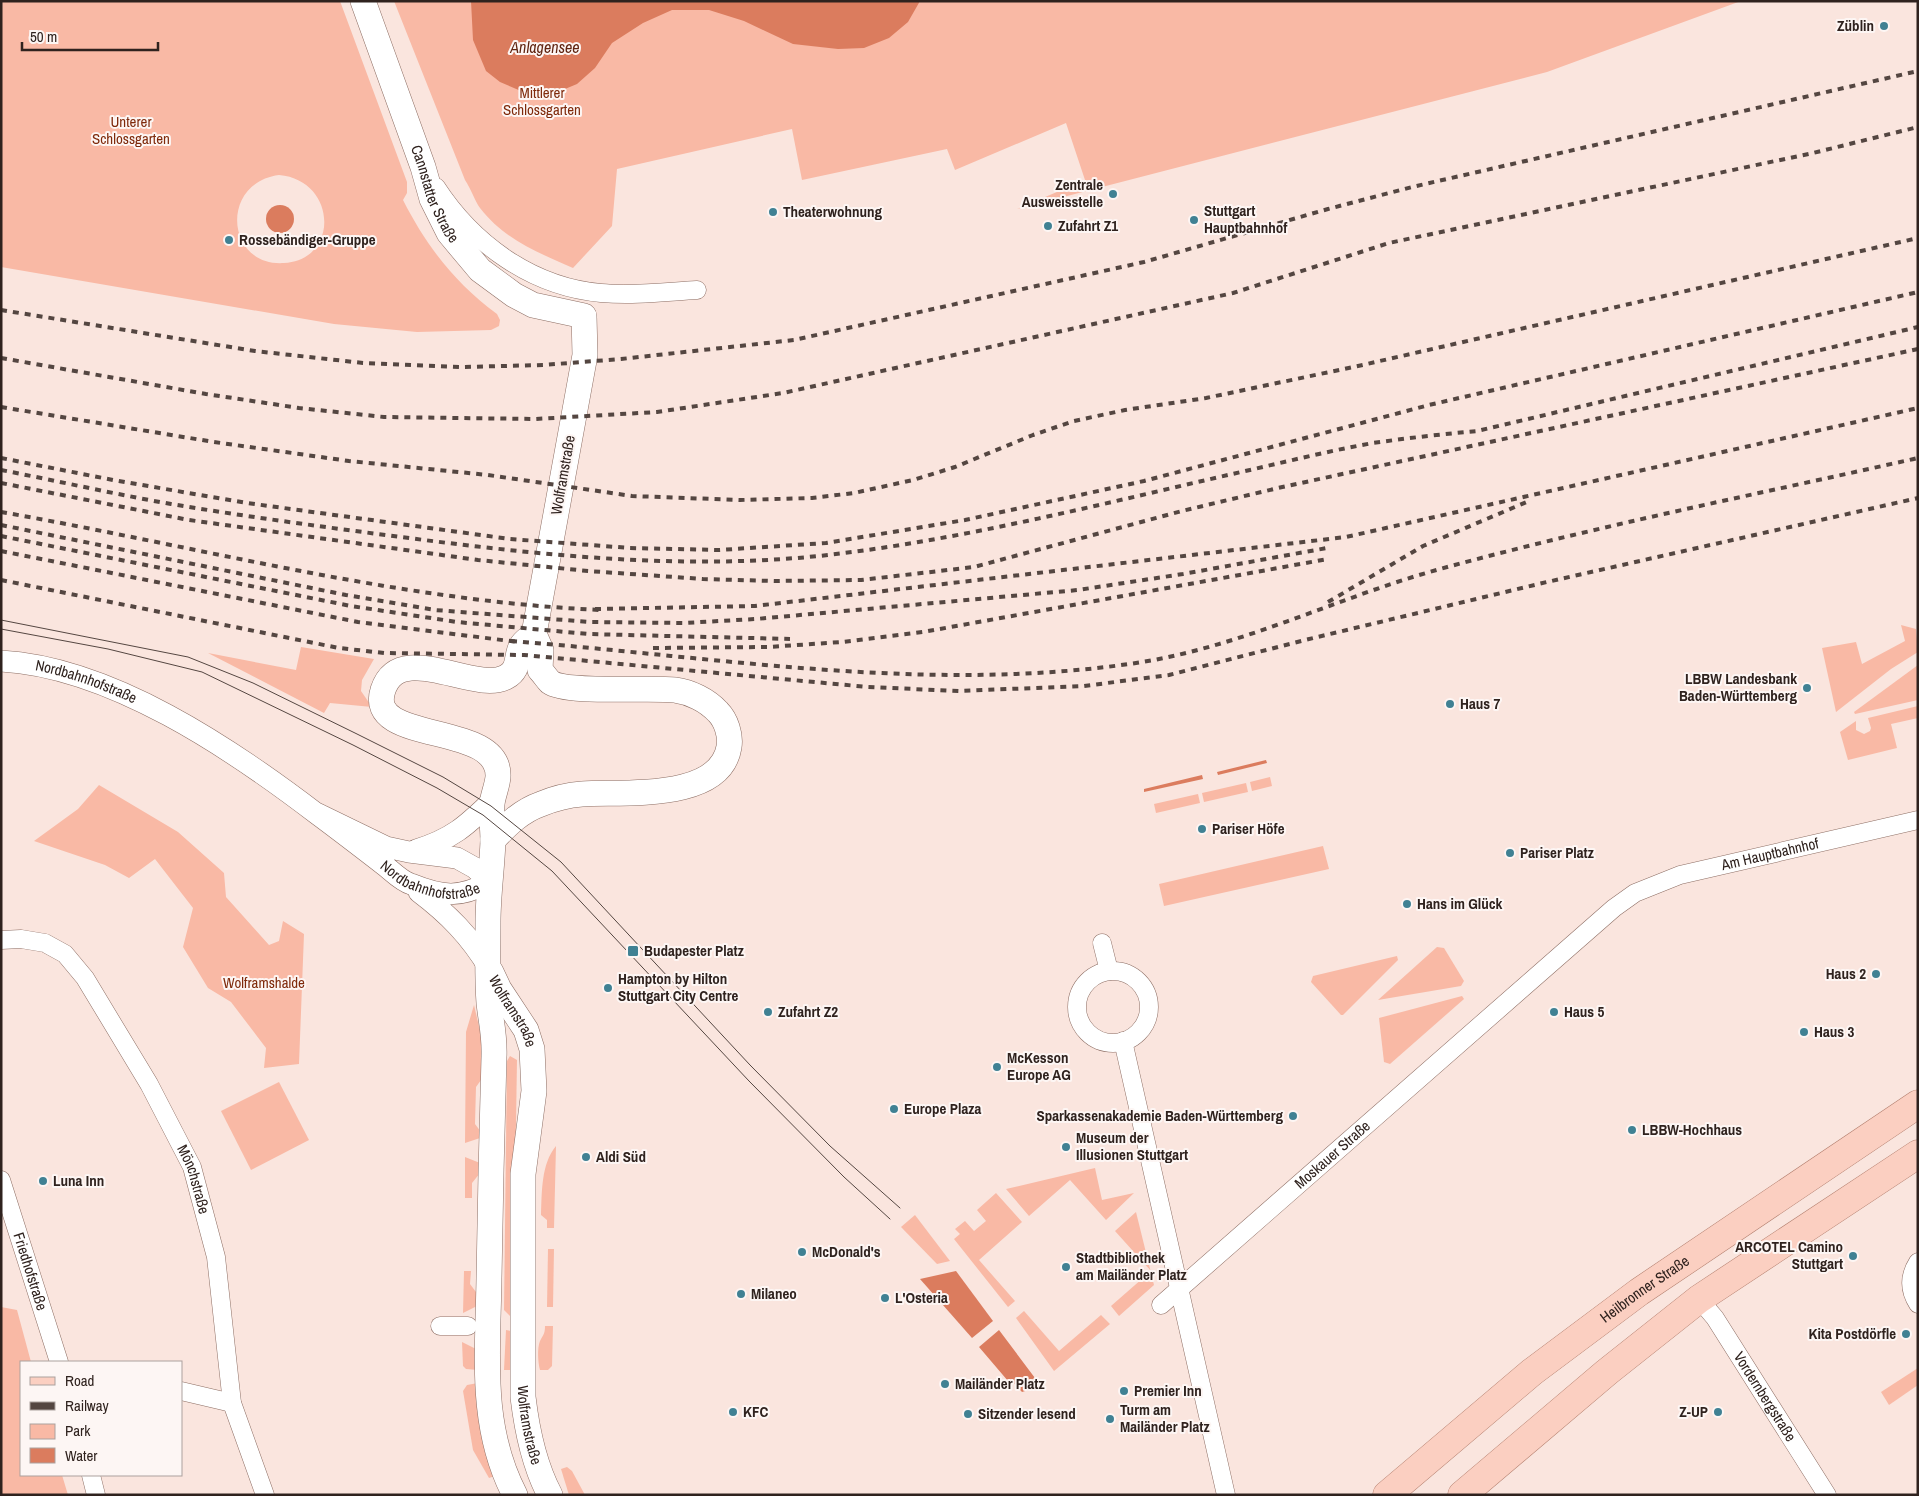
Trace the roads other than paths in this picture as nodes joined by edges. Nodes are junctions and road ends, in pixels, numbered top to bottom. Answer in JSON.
{"nodes":[{"id":1,"x":363,"y":1,"type":"edge"},
{"id":2,"x":424,"y":167,"type":"junction"},
{"id":3,"x":697,"y":290,"type":"dead end"},
{"id":4,"x":584,"y":316,"type":"joint"},
{"id":5,"x":534,"y":634,"type":"junction"},
{"id":6,"x":1,"y":662,"type":"edge"},
{"id":7,"x":492,"y":801,"type":"junction"},
{"id":8,"x":316,"y":813,"type":"junction"},
{"id":9,"x":1918,"y":820,"type":"edge"},
{"id":10,"x":493,"y":840,"type":"junction"},
{"id":11,"x":408,"y":852,"type":"junction"},
{"id":12,"x":490,"y":882,"type":"junction"},
{"id":13,"x":409,"y":884,"type":"junction"},
{"id":14,"x":1,"y":940,"type":"edge"},
{"id":15,"x":1102,"y":943,"type":"dead end"},
{"id":16,"x":489,"y":968,"type":"junction"},
{"id":17,"x":1109,"y":971,"type":"junction"},
{"id":18,"x":1502,"y":1006,"type":"joint"},
{"id":19,"x":1123,"y":1041,"type":"junction"},
{"id":20,"x":494,"y":1058,"type":"junction"},
{"id":21,"x":533,"y":1075,"type":"junction"},
{"id":22,"x":1918,"y":1104,"type":"edge"},
{"id":23,"x":1918,"y":1154,"type":"edge"},
{"id":24,"x":1,"y":1180,"type":"edge"},
{"id":25,"x":1918,"y":1262,"type":"edge"},
{"id":26,"x":1179,"y":1291,"type":"junction"},
{"id":27,"x":1700,"y":1298,"type":"junction"},
{"id":28,"x":1918,"y":1304,"type":"edge"},
{"id":29,"x":1161,"y":1305,"type":"dead end"},
{"id":30,"x":440,"y":1326,"type":"dead end"},
{"id":31,"x":478,"y":1326,"type":"junction"},
{"id":32,"x":522,"y":1327,"type":"junction"},
{"id":33,"x":59,"y":1361,"type":"edge"},
{"id":34,"x":182,"y":1391,"type":"edge"},
{"id":35,"x":232,"y":1403,"type":"junction"},
{"id":36,"x":90,"y":1476,"type":"edge"},
{"id":37,"x":96,"y":1495,"type":"edge"},
{"id":38,"x":265,"y":1495,"type":"edge"},
{"id":39,"x":515,"y":1495,"type":"edge"},
{"id":40,"x":550,"y":1495,"type":"edge"},
{"id":41,"x":1226,"y":1495,"type":"edge"},
{"id":42,"x":1387,"y":1495,"type":"edge"},
{"id":43,"x":1462,"y":1495,"type":"edge"},
{"id":44,"x":1827,"y":1495,"type":"edge"}],
"edges":[{"from":1,"to":2,"type":"main road","name":"Cannstatter Straße"},
{"from":2,"to":3,"type":"street"},
{"from":2,"to":4,"type":"main road","name":"Cannstatter Straße"},
{"from":4,"to":5,"type":"main road","name":"Wolframstraße"},
{"from":5,"to":7,"type":"main road","name":"Wolframstraße"},
{"from":5,"to":10,"type":"main road","name":"Wolframstraße"},
{"from":6,"to":8,"type":"street","name":"Nordbahnhofstraße"},
{"from":7,"to":10,"type":"main road","name":"Wolframstraße"},
{"from":7,"to":11,"type":"street"},
{"from":8,"to":11,"type":"street","name":"Nordbahnhofstraße"},
{"from":8,"to":13,"type":"street","name":"Nordbahnhofstraße"},
{"from":9,"to":18,"type":"street","name":"Am Hauptbahnhof"},
{"from":10,"to":12,"type":"main road"},
{"from":11,"to":12,"type":"street","name":"Nordbahnhofstraße"},
{"from":12,"to":13,"type":"street","name":"Nordbahnhofstraße"},
{"from":12,"to":16,"type":"main road"},
{"from":13,"to":16,"type":"street"},
{"from":14,"to":35,"type":"street","name":"Mönchstraße"},
{"from":15,"to":17,"type":"street"},
{"from":16,"to":20,"type":"main road","name":"Wolframstraße"},
{"from":16,"to":21,"type":"main road","name":"Wolframstraße"},
{"from":17,"to":19,"type":"street"},
{"from":17,"to":19,"type":"street"},
{"from":18,"to":26,"type":"street","name":"Moskauer Straße"},
{"from":19,"to":26,"type":"street"},
{"from":20,"to":21,"type":"main road"},
{"from":20,"to":31,"type":"main road","name":"Wolframstraße"},
{"from":21,"to":32,"type":"main road","name":"Wolframstraße"},
{"from":22,"to":42,"type":"main road","name":"Heilbronner Straße"},
{"from":23,"to":27,"type":"main road"},
{"from":24,"to":33,"type":"street","name":"Friedhofstraße"},
{"from":25,"to":28,"type":"street"},
{"from":26,"to":29,"type":"street","name":"Moskauer Straße"},
{"from":26,"to":41,"type":"street"},
{"from":27,"to":43,"type":"main road"},
{"from":27,"to":44,"type":"street","name":"Vordernbergstraße"},
{"from":30,"to":31,"type":"street"},
{"from":31,"to":32,"type":"main road"},
{"from":31,"to":39,"type":"main road","name":"Wolframstraße"},
{"from":32,"to":40,"type":"main road","name":"Wolframstraße"},
{"from":34,"to":35,"type":"street"},
{"from":35,"to":38,"type":"street","name":"Mönchstraße"},
{"from":36,"to":37,"type":"street"}]}
